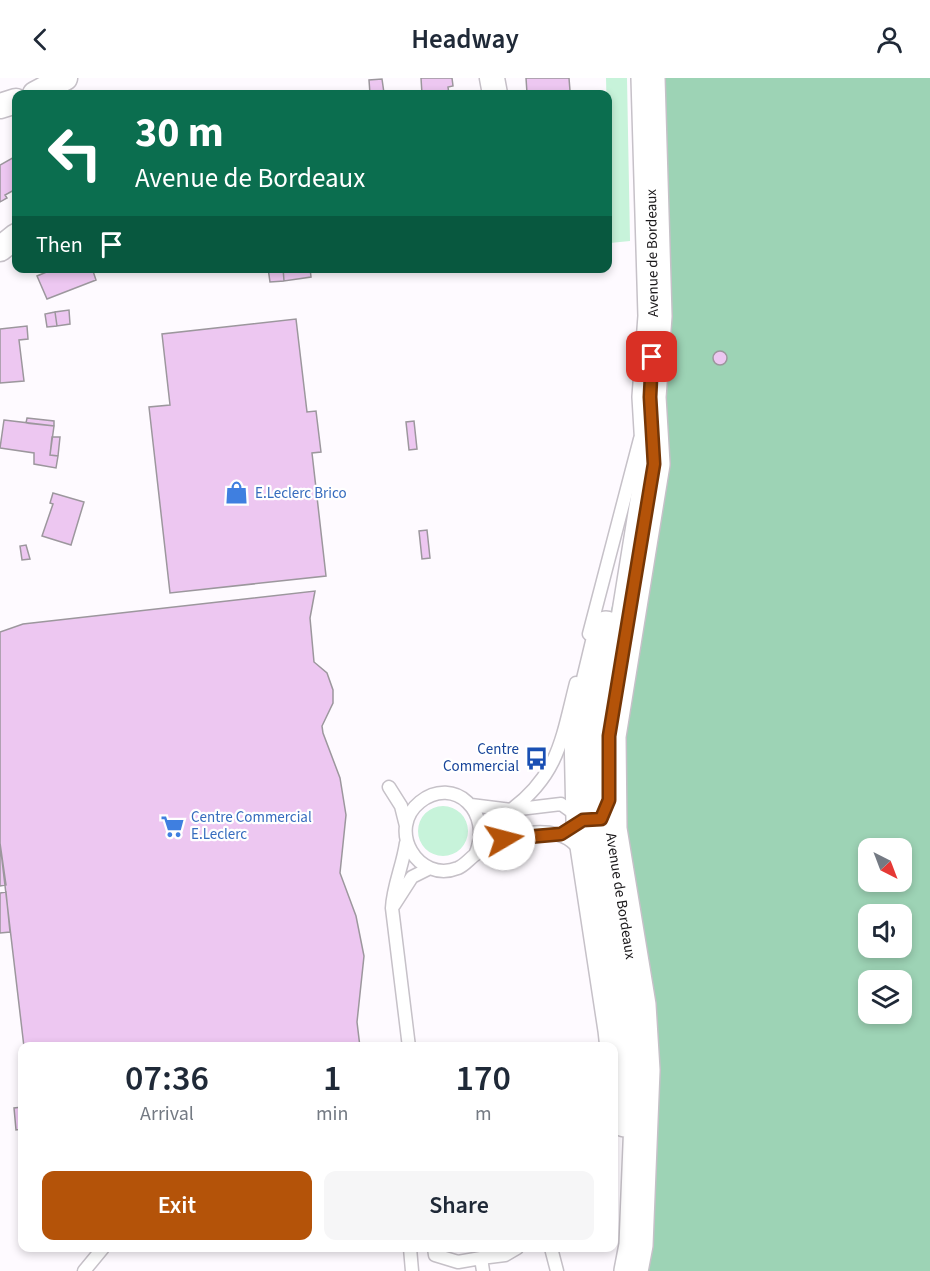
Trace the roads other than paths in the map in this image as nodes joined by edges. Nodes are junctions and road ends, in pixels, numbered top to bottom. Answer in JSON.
{"nodes":[{"id":1,"x":65,"y":78,"type":"edge"},
{"id":2,"x":648,"y":78,"type":"edge"},
{"id":3,"x":42,"y":90,"type":"edge"},
{"id":4,"x":12,"y":239,"type":"edge"},
{"id":5,"x":0,"y":249,"type":"edge"},
{"id":6,"x":650,"y":397,"type":"junction"},
{"id":7,"x":640,"y":438,"type":"junction"},
{"id":8,"x":584,"y":652,"type":"dead end"},
{"id":9,"x":578,"y":674,"type":"dead end"},
{"id":10,"x":420,"y":802,"type":"junction"},
{"id":11,"x":471,"y":805,"type":"junction"},
{"id":12,"x":511,"y":810,"type":"junction"},
{"id":13,"x":586,"y":818,"type":"junction"},
{"id":14,"x":406,"y":826,"type":"junction"},
{"id":15,"x":406,"y":843,"type":"junction"},
{"id":16,"x":475,"y":855,"type":"junction"},
{"id":17,"x":430,"y":868,"type":"junction"},
{"id":18,"x":392,"y":908,"type":"junction"},
{"id":19,"x":408,"y":1042,"type":"edge"},
{"id":20,"x":616,"y":1042,"type":"edge"},
{"id":21,"x":618,"y":1058,"type":"edge"},
{"id":22,"x":100,"y":1252,"type":"edge"},
{"id":23,"x":410,"y":1252,"type":"edge"},
{"id":24,"x":435,"y":1252,"type":"edge"},
{"id":25,"x":453,"y":1252,"type":"edge"},
{"id":26,"x":501,"y":1252,"type":"edge"},
{"id":27,"x":552,"y":1252,"type":"edge"},
{"id":28,"x":480,"y":1257,"type":"edge"},
{"id":29,"x":458,"y":1262,"type":"junction"},
{"id":30,"x":84,"y":1271,"type":"edge"},
{"id":31,"x":412,"y":1271,"type":"edge"},
{"id":32,"x":557,"y":1271,"type":"edge"},
{"id":33,"x":624,"y":1271,"type":"edge"},
{"id":34,"x":631,"y":1271,"type":"edge"}],
"edges":[{"from":1,"to":3,"type":"street"},
{"from":2,"to":6,"type":"main road","name":"Avenue de Bordeaux"},
{"from":4,"to":5,"type":"street"},
{"from":6,"to":7,"type":"main road","name":"Avenue de Bordeaux"},
{"from":6,"to":13,"type":"main road","name":"Avenue de Bordeaux"},
{"from":7,"to":8,"type":"lane"},
{"from":7,"to":13,"type":"main road","name":"Avenue de Bordeaux"},
{"from":9,"to":12,"type":"lane"},
{"from":10,"to":11,"type":"lane"},
{"from":10,"to":14,"type":"lane"},
{"from":10,"to":14,"type":"lane"},
{"from":11,"to":12,"type":"lane"},
{"from":11,"to":16,"type":"lane"},
{"from":12,"to":13,"type":"lane"},
{"from":13,"to":16,"type":"lane"},
{"from":13,"to":20,"type":"main road"},
{"from":13,"to":34,"type":"main road","name":"Avenue de Bordeaux"},
{"from":14,"to":15,"type":"lane"},
{"from":15,"to":17,"type":"lane"},
{"from":15,"to":18,"type":"lane"},
{"from":16,"to":17,"type":"lane"},
{"from":17,"to":18,"type":"lane"},
{"from":18,"to":19,"type":"lane"},
{"from":21,"to":33,"type":"main road"},
{"from":22,"to":30,"type":"lane"},
{"from":23,"to":31,"type":"lane"},
{"from":24,"to":29,"type":"lane"},
{"from":25,"to":29,"type":"lane"},
{"from":26,"to":28,"type":"lane"},
{"from":27,"to":32,"type":"lane"},
{"from":28,"to":29,"type":"lane"}]}
